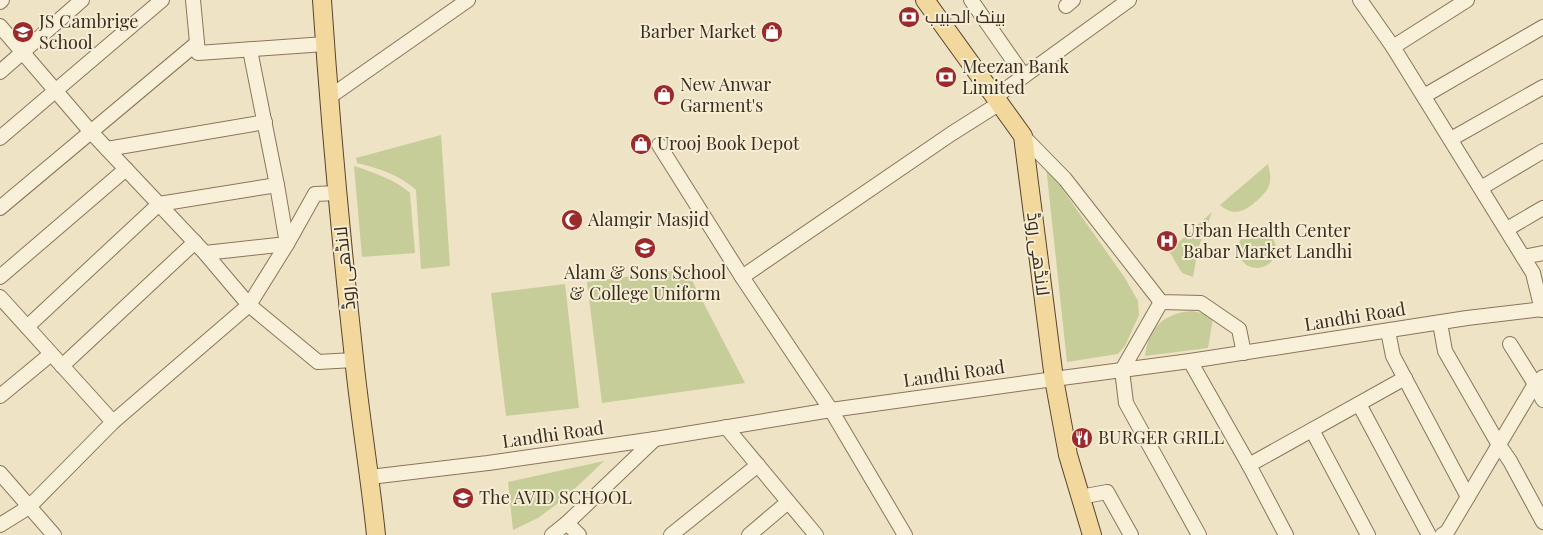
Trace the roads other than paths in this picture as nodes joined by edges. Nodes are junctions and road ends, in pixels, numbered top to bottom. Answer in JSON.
{"nodes":[{"id":1,"x":82,"y":0,"type":"edge"},
{"id":2,"x":162,"y":0,"type":"edge"},
{"id":3,"x":193,"y":0,"type":"edge"},
{"id":4,"x":322,"y":0,"type":"edge"},
{"id":5,"x":468,"y":0,"type":"edge"},
{"id":6,"x":925,"y":0,"type":"edge"},
{"id":7,"x":971,"y":0,"type":"edge"},
{"id":8,"x":1130,"y":0,"type":"edge"},
{"id":9,"x":1364,"y":2,"type":"edge"},
{"id":10,"x":1461,"y":2,"type":"edge"},
{"id":11,"x":454,"y":5,"type":"edge"},
{"id":12,"x":0,"y":26,"type":"edge"},
{"id":13,"x":1543,"y":27,"type":"edge"},
{"id":14,"x":197,"y":43,"type":"junction"},
{"id":15,"x":325,"y":44,"type":"junction"},
{"id":16,"x":1393,"y":47,"type":"junction"},
{"id":17,"x":250,"y":50,"type":"junction"},
{"id":18,"x":22,"y":52,"type":"junction"},
{"id":19,"x":0,"y":72,"type":"edge"},
{"id":20,"x":1024,"y":76,"type":"junction"},
{"id":21,"x":1543,"y":87,"type":"edge"},
{"id":22,"x":55,"y":90,"type":"junction"},
{"id":23,"x":1424,"y":96,"type":"junction"},
{"id":24,"x":328,"y":98,"type":"junction"},
{"id":25,"x":997,"y":100,"type":"junction"},
{"id":26,"x":265,"y":122,"type":"junction"},
{"id":27,"x":90,"y":132,"type":"junction"},
{"id":28,"x":1024,"y":136,"type":"junction"},
{"id":29,"x":0,"y":138,"type":"edge"},
{"id":30,"x":1451,"y":139,"type":"junction"},
{"id":31,"x":659,"y":144,"type":"dead end"},
{"id":32,"x":107,"y":149,"type":"junction"},
{"id":33,"x":1543,"y":151,"type":"edge"},
{"id":34,"x":126,"y":169,"type":"junction"},
{"id":35,"x":277,"y":185,"type":"junction"},
{"id":36,"x":1481,"y":188,"type":"junction"},
{"id":37,"x":337,"y":193,"type":"junction"},
{"id":38,"x":159,"y":204,"type":"junction"},
{"id":39,"x":0,"y":208,"type":"edge"},
{"id":40,"x":1543,"y":208,"type":"edge"},
{"id":41,"x":1506,"y":229,"type":"junction"},
{"id":42,"x":195,"y":242,"type":"junction"},
{"id":43,"x":287,"y":244,"type":"junction"},
{"id":44,"x":205,"y":253,"type":"junction"},
{"id":45,"x":1543,"y":253,"type":"edge"},
{"id":46,"x":1523,"y":256,"type":"junction"},
{"id":47,"x":0,"y":277,"type":"edge"},
{"id":48,"x":742,"y":277,"type":"junction"},
{"id":49,"x":1,"y":300,"type":"edge"},
{"id":50,"x":1161,"y":302,"type":"junction"},
{"id":51,"x":249,"y":305,"type":"junction"},
{"id":52,"x":1542,"y":310,"type":"edge"},
{"id":53,"x":1440,"y":323,"type":"junction"},
{"id":54,"x":26,"y":327,"type":"junction"},
{"id":55,"x":1388,"y":331,"type":"junction"},
{"id":56,"x":1510,"y":344,"type":"dead end"},
{"id":57,"x":1244,"y":353,"type":"junction"},
{"id":58,"x":52,"y":354,"type":"junction"},
{"id":59,"x":354,"y":360,"type":"junction"},
{"id":60,"x":1190,"y":362,"type":"junction"},
{"id":61,"x":62,"y":366,"type":"junction"},
{"id":62,"x":1122,"y":370,"type":"junction"},
{"id":63,"x":1405,"y":378,"type":"junction"},
{"id":64,"x":1054,"y":379,"type":"junction"},
{"id":65,"x":1539,"y":381,"type":"edge"},
{"id":66,"x":0,"y":396,"type":"edge"},
{"id":67,"x":1543,"y":400,"type":"edge"},
{"id":68,"x":1359,"y":404,"type":"junction"},
{"id":69,"x":830,"y":410,"type":"junction"},
{"id":70,"x":113,"y":422,"type":"junction"},
{"id":71,"x":726,"y":427,"type":"junction"},
{"id":72,"x":1312,"y":430,"type":"junction"},
{"id":73,"x":655,"y":439,"type":"junction"},
{"id":74,"x":1499,"y":445,"type":"junction"},
{"id":75,"x":1249,"y":465,"type":"junction"},
{"id":76,"x":758,"y":466,"type":"junction"},
{"id":77,"x":0,"y":473,"type":"edge"},
{"id":78,"x":370,"y":477,"type":"junction"},
{"id":79,"x":1080,"y":496,"type":"junction"},
{"id":80,"x":1468,"y":497,"type":"junction"},
{"id":81,"x":788,"y":502,"type":"junction"},
{"id":82,"x":29,"y":507,"type":"junction"},
{"id":83,"x":1543,"y":522,"type":"edge"},
{"id":84,"x":567,"y":523,"type":"junction"},
{"id":85,"x":0,"y":525,"type":"edge"},
{"id":86,"x":54,"y":535,"type":"edge"},
{"id":87,"x":376,"y":535,"type":"edge"},
{"id":88,"x":552,"y":535,"type":"edge"},
{"id":89,"x":579,"y":535,"type":"edge"},
{"id":90,"x":671,"y":535,"type":"edge"},
{"id":91,"x":749,"y":535,"type":"edge"},
{"id":92,"x":816,"y":535,"type":"edge"},
{"id":93,"x":906,"y":535,"type":"edge"},
{"id":94,"x":1092,"y":535,"type":"edge"},
{"id":95,"x":1131,"y":535,"type":"edge"},
{"id":96,"x":1199,"y":535,"type":"edge"},
{"id":97,"x":1286,"y":535,"type":"edge"},
{"id":98,"x":1368,"y":535,"type":"edge"},
{"id":99,"x":1429,"y":535,"type":"edge"},
{"id":100,"x":1442,"y":535,"type":"edge"}],
"edges":[{"from":1,"to":18,"type":"street"},
{"from":2,"to":22,"type":"street"},
{"from":3,"to":14,"type":"street"},
{"from":4,"to":15,"type":"main road","name":"لانڈھی روڈ"},
{"from":5,"to":11,"type":"street"},
{"from":6,"to":25,"type":"main road","name":"لانڈھی روڈ"},
{"from":7,"to":20,"type":"street"},
{"from":8,"to":20,"type":"street"},
{"from":9,"to":16,"type":"street"},
{"from":10,"to":16,"type":"street"},
{"from":11,"to":24,"type":"street"},
{"from":12,"to":18,"type":"street"},
{"from":13,"to":23,"type":"street"},
{"from":14,"to":17,"type":"street"},
{"from":14,"to":27,"type":"street"},
{"from":15,"to":17,"type":"street"},
{"from":15,"to":24,"type":"main road","name":"لانڈھی روڈ"},
{"from":16,"to":23,"type":"street"},
{"from":17,"to":26,"type":"street"},
{"from":18,"to":19,"type":"street"},
{"from":18,"to":22,"type":"street"},
{"from":20,"to":25,"type":"street"},
{"from":21,"to":30,"type":"street"},
{"from":22,"to":27,"type":"street"},
{"from":22,"to":29,"type":"street"},
{"from":23,"to":30,"type":"street"},
{"from":24,"to":37,"type":"main road","name":"لانڈھی روڈ"},
{"from":25,"to":28,"type":"main road","name":"لانڈھی روڈ"},
{"from":25,"to":48,"type":"street"},
{"from":26,"to":32,"type":"street"},
{"from":26,"to":35,"type":"street"},
{"from":27,"to":32,"type":"street"},
{"from":27,"to":39,"type":"street"},
{"from":28,"to":50,"type":"street"},
{"from":28,"to":64,"type":"main road","name":"لانڈھی روڈ"},
{"from":30,"to":36,"type":"street"},
{"from":31,"to":48,"type":"street"},
{"from":32,"to":34,"type":"street"},
{"from":33,"to":36,"type":"street"},
{"from":34,"to":38,"type":"street"},
{"from":34,"to":47,"type":"street"},
{"from":35,"to":38,"type":"street"},
{"from":35,"to":43,"type":"street"},
{"from":36,"to":41,"type":"street"},
{"from":37,"to":43,"type":"street"},
{"from":37,"to":59,"type":"main road","name":"لانڈھی روڈ"},
{"from":38,"to":42,"type":"street"},
{"from":38,"to":54,"type":"street"},
{"from":40,"to":41,"type":"street"},
{"from":41,"to":46,"type":"street"},
{"from":42,"to":44,"type":"street"},
{"from":42,"to":61,"type":"street"},
{"from":43,"to":44,"type":"street"},
{"from":43,"to":51,"type":"street"},
{"from":44,"to":51,"type":"street"},
{"from":45,"to":46,"type":"street"},
{"from":46,"to":52,"type":"street"},
{"from":48,"to":69,"type":"street"},
{"from":49,"to":54,"type":"street"},
{"from":50,"to":57,"type":"street"},
{"from":50,"to":62,"type":"street"},
{"from":51,"to":59,"type":"street"},
{"from":51,"to":70,"type":"street"},
{"from":52,"to":53,"type":"street","name":"Landhi Road"},
{"from":53,"to":55,"type":"street","name":"Landhi Road"},
{"from":53,"to":74,"type":"street"},
{"from":54,"to":58,"type":"street"},
{"from":55,"to":57,"type":"street","name":"Landhi Road"},
{"from":55,"to":63,"type":"street"},
{"from":56,"to":65,"type":"street"},
{"from":57,"to":60,"type":"street","name":"Landhi Road"},
{"from":58,"to":61,"type":"street"},
{"from":58,"to":66,"type":"street"},
{"from":59,"to":78,"type":"main road","name":"لانڈھی روڈ"},
{"from":60,"to":62,"type":"street","name":"Landhi Road"},
{"from":60,"to":75,"type":"street"},
{"from":61,"to":70,"type":"street"},
{"from":62,"to":64,"type":"street","name":"Landhi Road"},
{"from":62,"to":96,"type":"street"},
{"from":63,"to":68,"type":"street"},
{"from":63,"to":80,"type":"street"},
{"from":64,"to":69,"type":"street","name":"Landhi Road"},
{"from":64,"to":79,"type":"main road","name":"لانڈھی روڈ"},
{"from":65,"to":67,"type":"street"},
{"from":65,"to":74,"type":"street"},
{"from":68,"to":72,"type":"street"},
{"from":68,"to":99,"type":"street"},
{"from":69,"to":71,"type":"street","name":"Landhi Road"},
{"from":69,"to":93,"type":"street"},
{"from":70,"to":82,"type":"street"},
{"from":71,"to":73,"type":"street","name":"Landhi Road"},
{"from":71,"to":76,"type":"street"},
{"from":72,"to":75,"type":"street"},
{"from":72,"to":98,"type":"street"},
{"from":73,"to":78,"type":"street","name":"Landhi Road"},
{"from":73,"to":84,"type":"street"},
{"from":74,"to":80,"type":"street"},
{"from":74,"to":83,"type":"street"},
{"from":75,"to":97,"type":"street"},
{"from":76,"to":81,"type":"street"},
{"from":76,"to":90,"type":"street"},
{"from":77,"to":82,"type":"street"},
{"from":78,"to":87,"type":"main road","name":"لانڈھی روڈ"},
{"from":79,"to":94,"type":"main road","name":"لانڈھی روڈ"},
{"from":79,"to":95,"type":"street"},
{"from":80,"to":100,"type":"street"},
{"from":81,"to":91,"type":"street"},
{"from":81,"to":92,"type":"street"},
{"from":82,"to":85,"type":"street"},
{"from":82,"to":86,"type":"street"},
{"from":84,"to":88,"type":"street"},
{"from":84,"to":89,"type":"street"}]}
